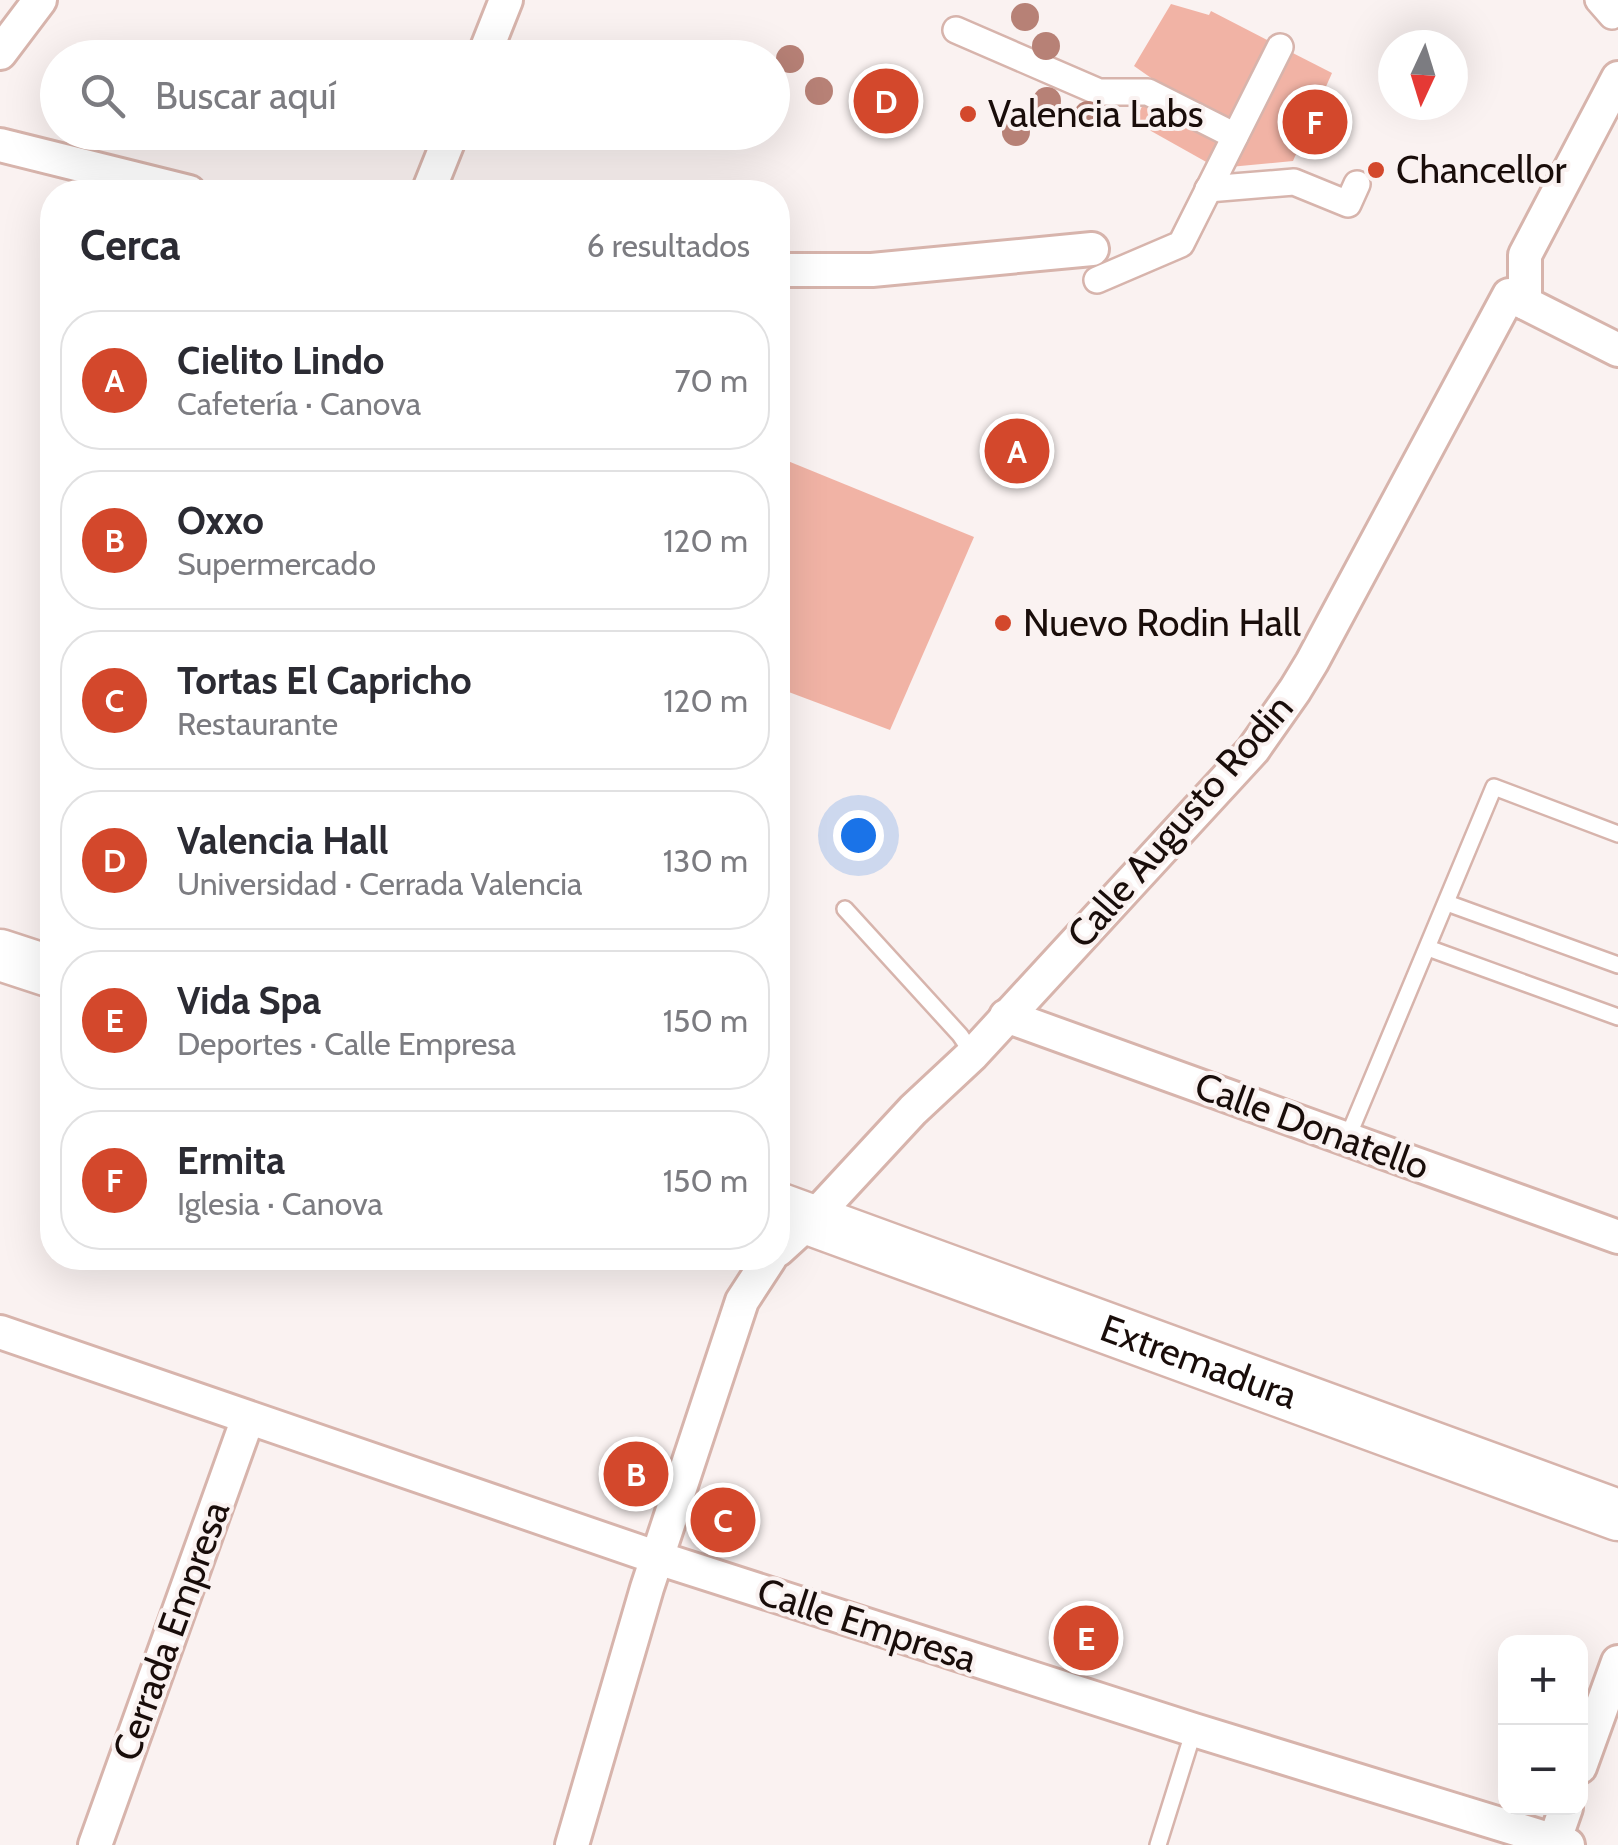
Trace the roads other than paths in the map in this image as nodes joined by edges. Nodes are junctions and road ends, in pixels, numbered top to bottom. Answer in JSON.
{"nodes":[{"id":1,"x":40,"y":0,"type":"edge"},
{"id":2,"x":506,"y":0,"type":"edge"},
{"id":3,"x":956,"y":30,"type":"dead end"},
{"id":4,"x":489,"y":40,"type":"edge"},
{"id":5,"x":1280,"y":46,"type":"dead end"},
{"id":6,"x":0,"y":53,"type":"edge"},
{"id":7,"x":1618,"y":78,"type":"edge"},
{"id":8,"x":1235,"y":136,"type":"junction"},
{"id":9,"x":0,"y":145,"type":"edge"},
{"id":10,"x":445,"y":150,"type":"edge"},
{"id":11,"x":141,"y":180,"type":"edge"},
{"id":12,"x":433,"y":180,"type":"edge"},
{"id":13,"x":1357,"y":184,"type":"dead end"},
{"id":14,"x":1208,"y":189,"type":"junction"},
{"id":15,"x":1095,"y":264,"type":"joint"},
{"id":16,"x":790,"y":270,"type":"edge"},
{"id":17,"x":1525,"y":302,"type":"junction"},
{"id":18,"x":1618,"y":350,"type":"edge"},
{"id":19,"x":1618,"y":834,"type":"edge"},
{"id":20,"x":1446,"y":902,"type":"junction"},
{"id":21,"x":845,"y":909,"type":"dead end"},
{"id":22,"x":1428,"y":948,"type":"junction"},
{"id":23,"x":0,"y":955,"type":"edge"},
{"id":24,"x":1618,"y":965,"type":"edge"},
{"id":25,"x":40,"y":968,"type":"edge"},
{"id":26,"x":1006,"y":1016,"type":"junction"},
{"id":27,"x":1618,"y":1017,"type":"edge"},
{"id":28,"x":973,"y":1054,"type":"junction"},
{"id":29,"x":1347,"y":1139,"type":"junction"},
{"id":30,"x":790,"y":1225,"type":"edge"},
{"id":31,"x":790,"y":1226,"type":"edge"},
{"id":32,"x":1618,"y":1237,"type":"edge"},
{"id":33,"x":762,"y":1270,"type":"edge"},
{"id":34,"x":0,"y":1332,"type":"edge"},
{"id":35,"x":248,"y":1418,"type":"junction"},
{"id":36,"x":1618,"y":1516,"type":"edge"},
{"id":37,"x":658,"y":1558,"type":"junction"},
{"id":38,"x":1618,"y":1662,"type":"edge"},
{"id":39,"x":1194,"y":1730,"type":"junction"},
{"id":40,"x":1588,"y":1745,"type":"edge"},
{"id":41,"x":1564,"y":1815,"type":"edge"},
{"id":42,"x":1558,"y":1843,"type":"edge"},
{"id":43,"x":95,"y":1845,"type":"edge"},
{"id":44,"x":572,"y":1845,"type":"edge"},
{"id":45,"x":1158,"y":1845,"type":"edge"}],
"edges":[{"from":1,"to":6,"type":"street"},
{"from":2,"to":4,"type":"street"},
{"from":3,"to":8,"type":"street"},
{"from":5,"to":8,"type":"street"},
{"from":7,"to":17,"type":"street"},
{"from":8,"to":14,"type":"street"},
{"from":9,"to":11,"type":"street"},
{"from":10,"to":12,"type":"street"},
{"from":13,"to":14,"type":"street"},
{"from":14,"to":15,"type":"street"},
{"from":15,"to":16,"type":"street"},
{"from":17,"to":18,"type":"street"},
{"from":17,"to":26,"type":"street","name":"Calle Augusto Rodin"},
{"from":19,"to":20,"type":"lane"},
{"from":20,"to":22,"type":"lane"},
{"from":20,"to":24,"type":"lane"},
{"from":21,"to":28,"type":"lane"},
{"from":22,"to":27,"type":"lane"},
{"from":22,"to":29,"type":"lane"},
{"from":23,"to":25,"type":"main road"},
{"from":26,"to":28,"type":"street","name":"Calle Augusto Rodin"},
{"from":26,"to":29,"type":"street","name":"Calle Donatello"},
{"from":28,"to":30,"type":"street","name":"Calle Augusto Rodin"},
{"from":29,"to":32,"type":"street","name":"Calle Donatello"},
{"from":31,"to":36,"type":"main road","name":"Extremadura"},
{"from":33,"to":37,"type":"street"},
{"from":34,"to":35,"type":"street","name":"Calle Empresa"},
{"from":35,"to":37,"type":"street","name":"Calle Empresa"},
{"from":35,"to":43,"type":"street","name":"Cerrada Empresa"},
{"from":37,"to":39,"type":"street","name":"Calle Empresa"},
{"from":37,"to":44,"type":"street"},
{"from":38,"to":40,"type":"street"},
{"from":39,"to":42,"type":"street","name":"Calle Empresa"},
{"from":39,"to":45,"type":"lane"},
{"from":41,"to":42,"type":"street"}]}
